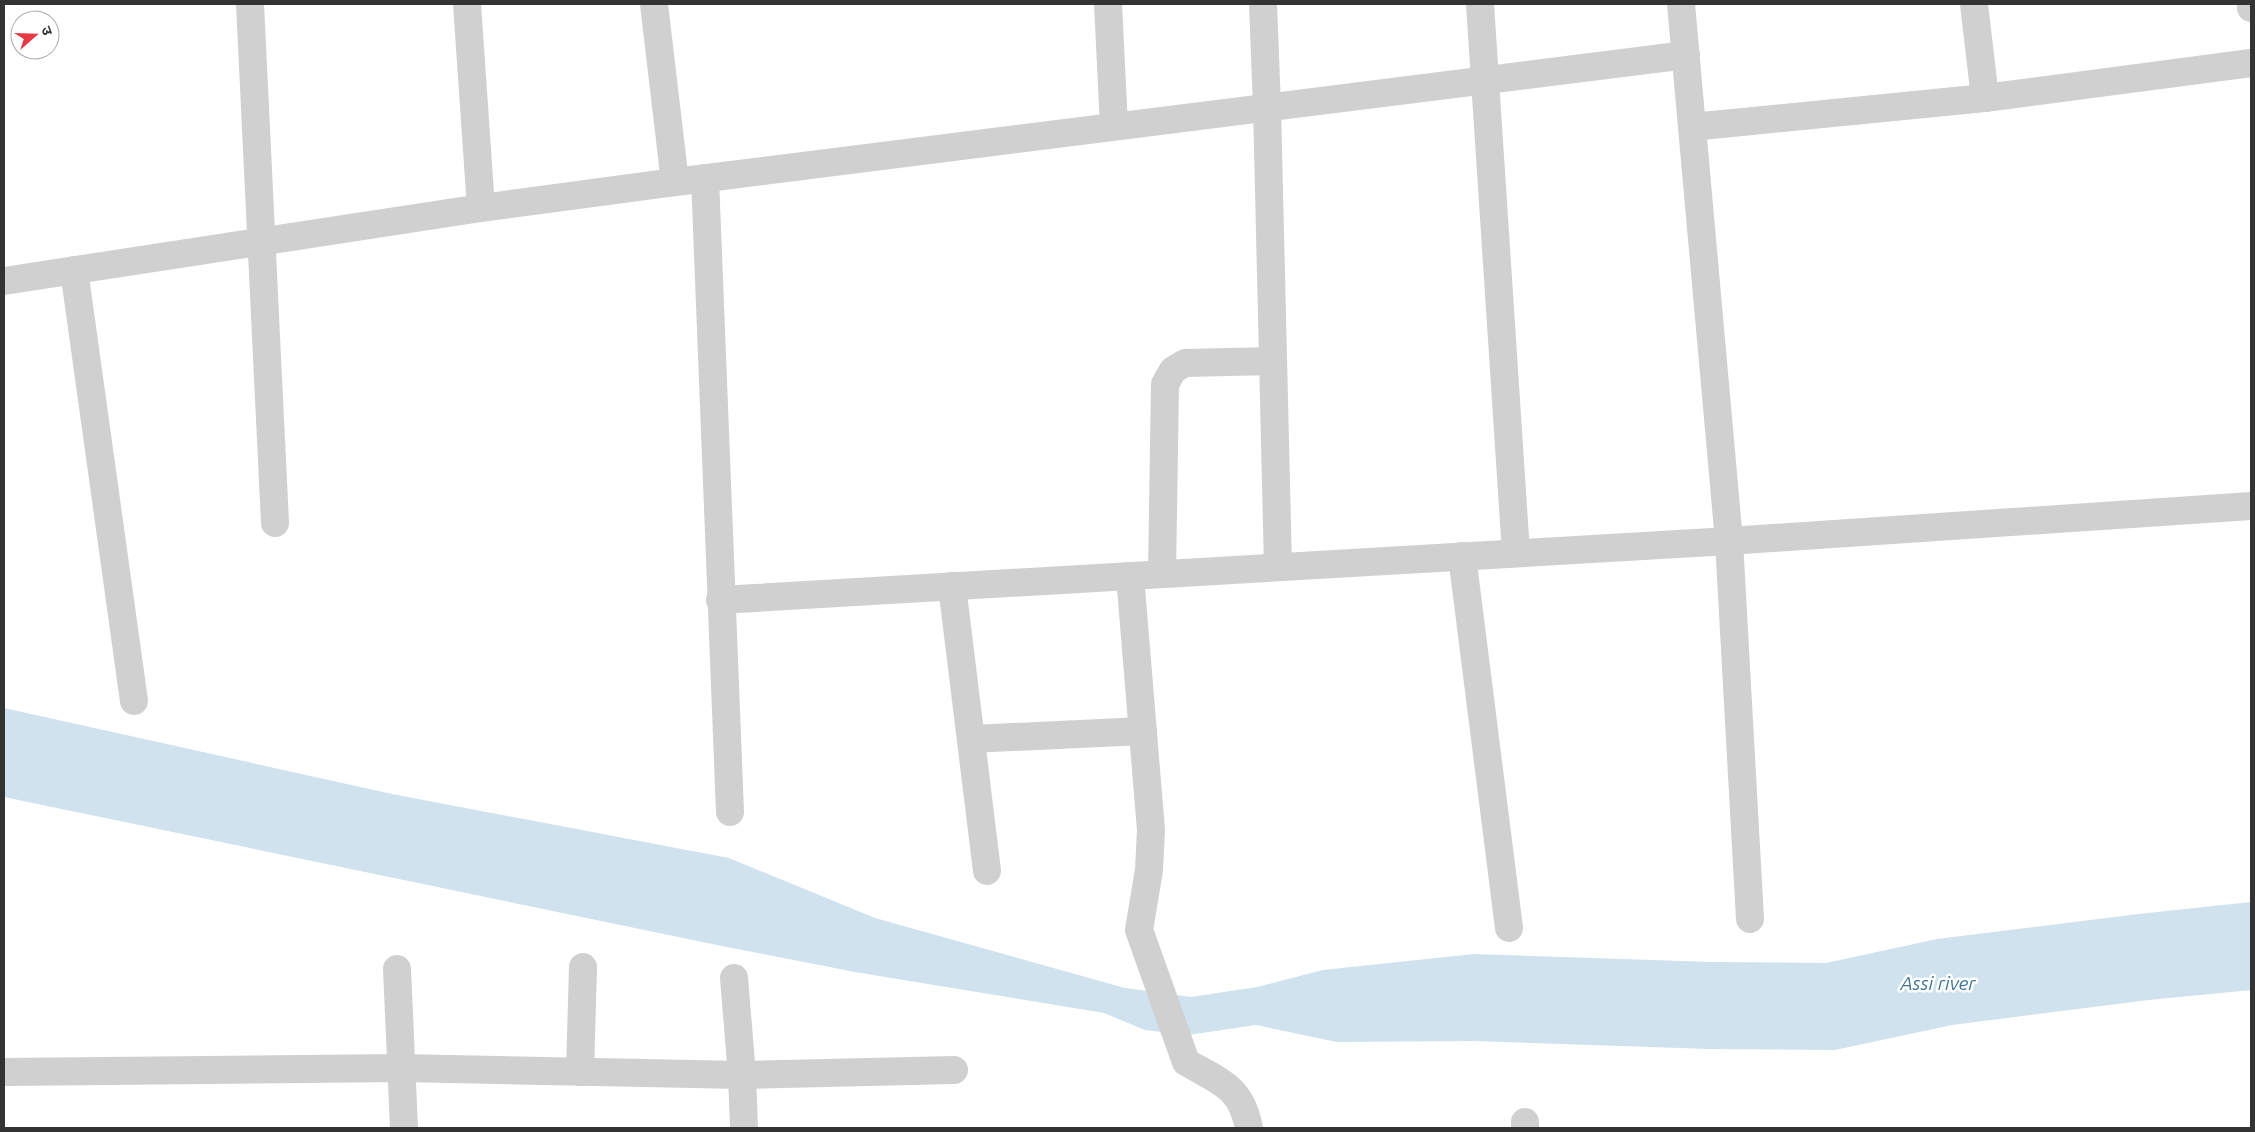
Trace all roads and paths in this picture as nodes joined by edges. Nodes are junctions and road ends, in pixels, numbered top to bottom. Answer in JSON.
{"nodes":[{"id":1,"x":250,"y":4,"type":"edge"},
{"id":2,"x":467,"y":4,"type":"edge"},
{"id":3,"x":654,"y":4,"type":"edge"},
{"id":4,"x":1108,"y":4,"type":"edge"},
{"id":5,"x":1263,"y":4,"type":"edge"},
{"id":6,"x":1480,"y":4,"type":"edge"},
{"id":7,"x":1682,"y":4,"type":"edge"},
{"id":8,"x":1974,"y":4,"type":"edge"},
{"id":9,"x":2251,"y":4,"type":"edge"},
{"id":10,"x":2251,"y":8,"type":"edge"},
{"id":11,"x":1686,"y":55,"type":"junction"},
{"id":12,"x":2251,"y":63,"type":"edge"},
{"id":13,"x":1484,"y":81,"type":"junction"},
{"id":14,"x":1985,"y":98,"type":"junction"},
{"id":15,"x":1268,"y":107,"type":"junction"},
{"id":16,"x":1114,"y":126,"type":"junction"},
{"id":17,"x":1692,"y":128,"type":"junction"},
{"id":18,"x":706,"y":178,"type":"junction"},
{"id":19,"x":675,"y":182,"type":"junction"},
{"id":20,"x":482,"y":208,"type":"junction"},
{"id":21,"x":262,"y":241,"type":"junction"},
{"id":22,"x":74,"y":270,"type":"junction"},
{"id":23,"x":4,"y":281,"type":"edge"},
{"id":24,"x":1273,"y":360,"type":"junction"},
{"id":25,"x":2251,"y":506,"type":"edge"},
{"id":26,"x":275,"y":523,"type":"dead end"},
{"id":27,"x":1729,"y":541,"type":"junction"},
{"id":28,"x":1516,"y":553,"type":"junction"},
{"id":29,"x":1462,"y":556,"type":"junction"},
{"id":30,"x":1278,"y":567,"type":"junction"},
{"id":31,"x":1162,"y":574,"type":"junction"},
{"id":32,"x":1130,"y":576,"type":"junction"},
{"id":33,"x":952,"y":586,"type":"junction"},
{"id":34,"x":720,"y":600,"type":"junction"},
{"id":35,"x":134,"y":701,"type":"dead end"},
{"id":36,"x":1143,"y":731,"type":"junction"},
{"id":37,"x":970,"y":738,"type":"junction"},
{"id":38,"x":730,"y":812,"type":"dead end"},
{"id":39,"x":987,"y":871,"type":"dead end"},
{"id":40,"x":1750,"y":919,"type":"dead end"},
{"id":41,"x":1509,"y":928,"type":"dead end"},
{"id":42,"x":582,"y":967,"type":"dead end"},
{"id":43,"x":397,"y":969,"type":"dead end"},
{"id":44,"x":734,"y":978,"type":"dead end"},
{"id":45,"x":401,"y":1068,"type":"junction"},
{"id":46,"x":954,"y":1070,"type":"dead end"},
{"id":47,"x":4,"y":1072,"type":"edge"},
{"id":48,"x":580,"y":1072,"type":"junction"},
{"id":49,"x":742,"y":1075,"type":"junction"},
{"id":50,"x":404,"y":1128,"type":"edge"},
{"id":51,"x":744,"y":1128,"type":"edge"},
{"id":52,"x":1249,"y":1128,"type":"edge"}],
"edges":[{"from":1,"to":21,"type":"street"},
{"from":2,"to":20,"type":"street"},
{"from":3,"to":19,"type":"street"},
{"from":4,"to":16,"type":"street"},
{"from":5,"to":15,"type":"street"},
{"from":6,"to":13,"type":"street"},
{"from":7,"to":11,"type":"street"},
{"from":8,"to":14,"type":"street"},
{"from":9,"to":10,"type":"street"},
{"from":11,"to":13,"type":"street"},
{"from":11,"to":17,"type":"street"},
{"from":12,"to":14,"type":"street"},
{"from":13,"to":15,"type":"street"},
{"from":13,"to":28,"type":"street"},
{"from":14,"to":17,"type":"street"},
{"from":15,"to":16,"type":"street"},
{"from":15,"to":24,"type":"street"},
{"from":16,"to":18,"type":"street"},
{"from":17,"to":27,"type":"street"},
{"from":18,"to":19,"type":"street"},
{"from":18,"to":34,"type":"street"},
{"from":19,"to":20,"type":"street"},
{"from":20,"to":21,"type":"street"},
{"from":21,"to":22,"type":"street"},
{"from":21,"to":26,"type":"street"},
{"from":22,"to":23,"type":"street"},
{"from":22,"to":35,"type":"street"},
{"from":24,"to":30,"type":"street"},
{"from":24,"to":31,"type":"street"},
{"from":25,"to":27,"type":"street"},
{"from":27,"to":28,"type":"street"},
{"from":27,"to":40,"type":"street"},
{"from":28,"to":29,"type":"street"},
{"from":29,"to":30,"type":"street"},
{"from":29,"to":41,"type":"street"},
{"from":30,"to":31,"type":"street"},
{"from":31,"to":32,"type":"street"},
{"from":32,"to":33,"type":"street"},
{"from":32,"to":36,"type":"street"},
{"from":33,"to":34,"type":"street"},
{"from":33,"to":37,"type":"street"},
{"from":34,"to":38,"type":"street"},
{"from":36,"to":37,"type":"street"},
{"from":36,"to":52,"type":"street"},
{"from":37,"to":39,"type":"street"},
{"from":42,"to":48,"type":"street"},
{"from":43,"to":45,"type":"street"},
{"from":44,"to":49,"type":"street"},
{"from":45,"to":47,"type":"street"},
{"from":45,"to":48,"type":"street"},
{"from":45,"to":50,"type":"street"},
{"from":46,"to":49,"type":"street"},
{"from":48,"to":49,"type":"street"},
{"from":49,"to":51,"type":"street"}]}
